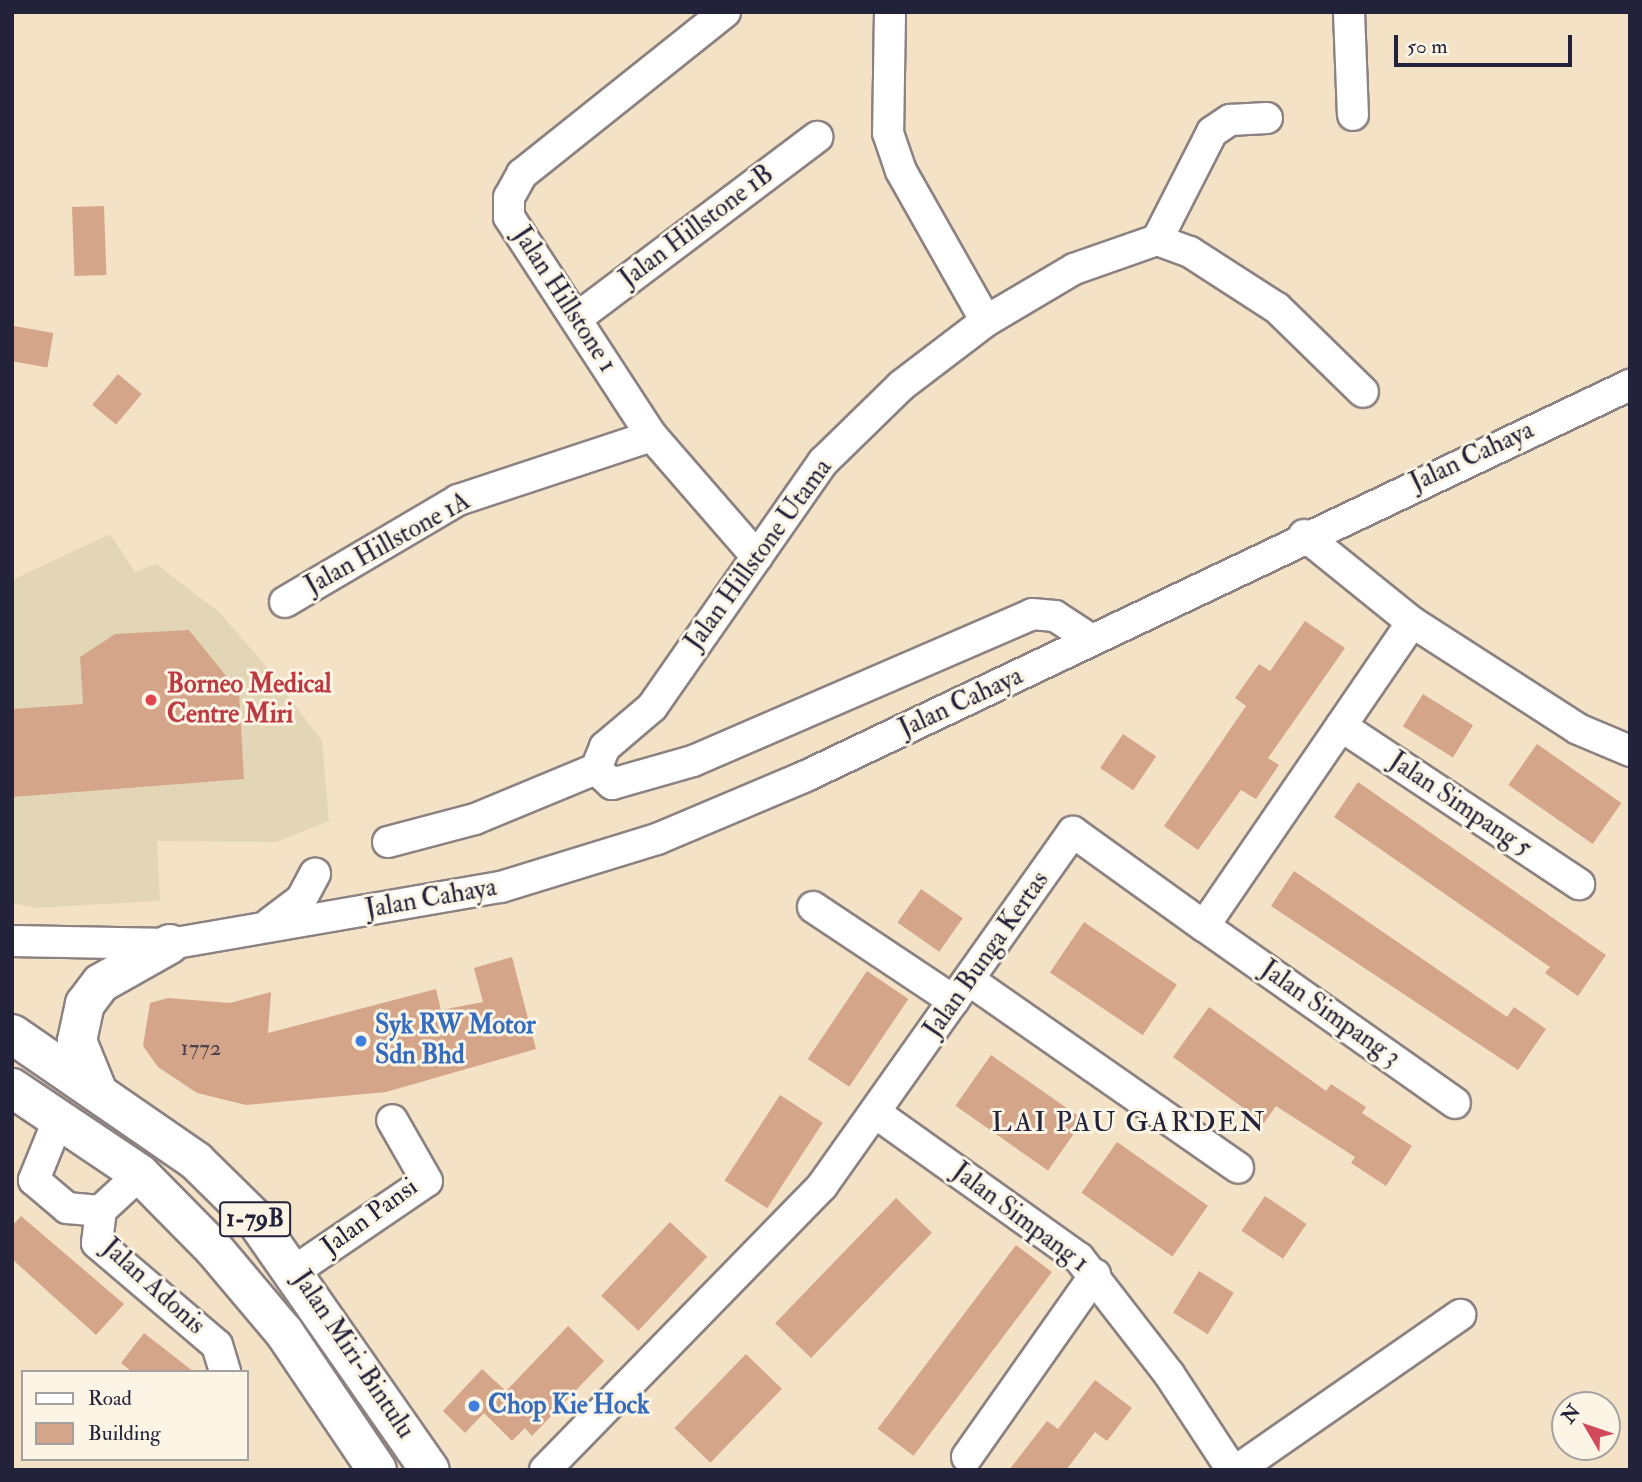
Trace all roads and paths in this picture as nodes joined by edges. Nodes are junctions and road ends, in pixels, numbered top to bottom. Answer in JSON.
{"nodes":[{"id":1,"x":725,"y":12,"type":"edge"},
{"id":2,"x":890,"y":12,"type":"edge"},
{"id":3,"x":1349,"y":12,"type":"edge"},
{"id":4,"x":1353,"y":115,"type":"dead end"},
{"id":5,"x":1266,"y":118,"type":"dead end"},
{"id":6,"x":817,"y":137,"type":"dead end"},
{"id":7,"x":1157,"y":240,"type":"junction"},
{"id":8,"x":578,"y":318,"type":"junction"},
{"id":9,"x":986,"y":321,"type":"junction"},
{"id":10,"x":1630,"y":385,"type":"edge"},
{"id":11,"x":1363,"y":392,"type":"dead end"},
{"id":12,"x":652,"y":436,"type":"junction"},
{"id":13,"x":1304,"y":535,"type":"junction"},
{"id":14,"x":757,"y":557,"type":"junction"},
{"id":15,"x":285,"y":602,"type":"dead end"},
{"id":16,"x":1412,"y":622,"type":"junction"},
{"id":17,"x":1092,"y":640,"type":"junction"},
{"id":18,"x":1341,"y":726,"type":"junction"},
{"id":19,"x":1630,"y":751,"type":"edge"},
{"id":20,"x":597,"y":769,"type":"junction"},
{"id":21,"x":388,"y":842,"type":"dead end"},
{"id":22,"x":315,"y":874,"type":"dead end"},
{"id":23,"x":1579,"y":884,"type":"dead end"},
{"id":24,"x":813,"y":907,"type":"dead end"},
{"id":25,"x":1204,"y":926,"type":"junction"},
{"id":26,"x":261,"y":929,"type":"junction"},
{"id":27,"x":12,"y":940,"type":"edge"},
{"id":28,"x":170,"y":944,"type":"junction"},
{"id":29,"x":962,"y":991,"type":"junction"},
{"id":30,"x":12,"y":1034,"type":"edge"},
{"id":31,"x":12,"y":1088,"type":"edge"},
{"id":32,"x":97,"y":1090,"type":"junction"},
{"id":33,"x":1455,"y":1102,"type":"dead end"},
{"id":34,"x":877,"y":1114,"type":"junction"},
{"id":35,"x":58,"y":1118,"type":"junction"},
{"id":36,"x":392,"y":1120,"type":"dead end"},
{"id":37,"x":1238,"y":1168,"type":"dead end"},
{"id":38,"x":140,"y":1174,"type":"junction"},
{"id":39,"x":100,"y":1211,"type":"junction"},
{"id":40,"x":296,"y":1270,"type":"junction"},
{"id":41,"x":1095,"y":1275,"type":"junction"},
{"id":42,"x":1460,"y":1315,"type":"dead end"},
{"id":43,"x":224,"y":1370,"type":"edge"},
{"id":44,"x":967,"y":1457,"type":"dead end"},
{"id":45,"x":377,"y":1470,"type":"edge"},
{"id":46,"x":430,"y":1470,"type":"edge"},
{"id":47,"x":544,"y":1470,"type":"edge"},
{"id":48,"x":1234,"y":1470,"type":"edge"}],
"edges":[{"from":1,"to":8,"type":"street","name":"Jalan Hillstone 1"},
{"from":2,"to":9,"type":"street"},
{"from":3,"to":4,"type":"street"},
{"from":5,"to":7,"type":"street"},
{"from":6,"to":8,"type":"street","name":"Jalan Hillstone 1B"},
{"from":7,"to":9,"type":"street","name":"Jalan Hillstone Utama"},
{"from":7,"to":11,"type":"street"},
{"from":8,"to":12,"type":"street","name":"Jalan Hillstone 1"},
{"from":9,"to":14,"type":"street","name":"Jalan Hillstone Utama"},
{"from":10,"to":13,"type":"street","name":"Jalan Cahaya"},
{"from":12,"to":14,"type":"street","name":"Jalan Hillstone 1"},
{"from":12,"to":15,"type":"street","name":"Jalan Hillstone 1A"},
{"from":13,"to":16,"type":"street"},
{"from":13,"to":17,"type":"street","name":"Jalan Cahaya"},
{"from":14,"to":20,"type":"street","name":"Jalan Hillstone Utama"},
{"from":16,"to":18,"type":"street"},
{"from":16,"to":19,"type":"street"},
{"from":17,"to":20,"type":"street"},
{"from":17,"to":26,"type":"street","name":"Jalan Cahaya"},
{"from":18,"to":23,"type":"street","name":"Jalan Simpang 5"},
{"from":18,"to":25,"type":"street"},
{"from":20,"to":21,"type":"street"},
{"from":22,"to":26,"type":"street"},
{"from":24,"to":29,"type":"street"},
{"from":25,"to":29,"type":"street","name":"Jalan Bunga Kertas"},
{"from":25,"to":33,"type":"street","name":"Jalan Simpang 3"},
{"from":26,"to":28,"type":"street","name":"Jalan Cahaya"},
{"from":27,"to":28,"type":"street","name":"Jalan Cahaya"},
{"from":28,"to":32,"type":"highway"},
{"from":29,"to":34,"type":"street","name":"Jalan Bunga Kertas"},
{"from":29,"to":37,"type":"street"},
{"from":30,"to":32,"type":"highway","name":"Jalan Miri-Bintulu","number":"1-79B"},
{"from":31,"to":35,"type":"highway","name":"Jalan Miri-Bintulu"},
{"from":32,"to":40,"type":"highway","name":"Jalan Miri-Bintulu","number":"1-79B"},
{"from":34,"to":41,"type":"street","name":"Jalan Simpang 1"},
{"from":34,"to":47,"type":"street","name":"Jalan Bunga Kertas"},
{"from":35,"to":38,"type":"highway","name":"Jalan Miri-Bintulu"},
{"from":35,"to":39,"type":"street"},
{"from":36,"to":40,"type":"street","name":"Jalan Pansi"},
{"from":38,"to":39,"type":"street","name":"Jalan Adonis"},
{"from":38,"to":45,"type":"highway","name":"Jalan Miri-Bintulu"},
{"from":39,"to":43,"type":"street","name":"Jalan Adonis"},
{"from":40,"to":46,"type":"highway","name":"Jalan Miri-Bintulu","number":"1-79B"},
{"from":41,"to":44,"type":"street"},
{"from":41,"to":48,"type":"street","name":"Jalan Simpang 1"},
{"from":42,"to":48,"type":"street"}]}
